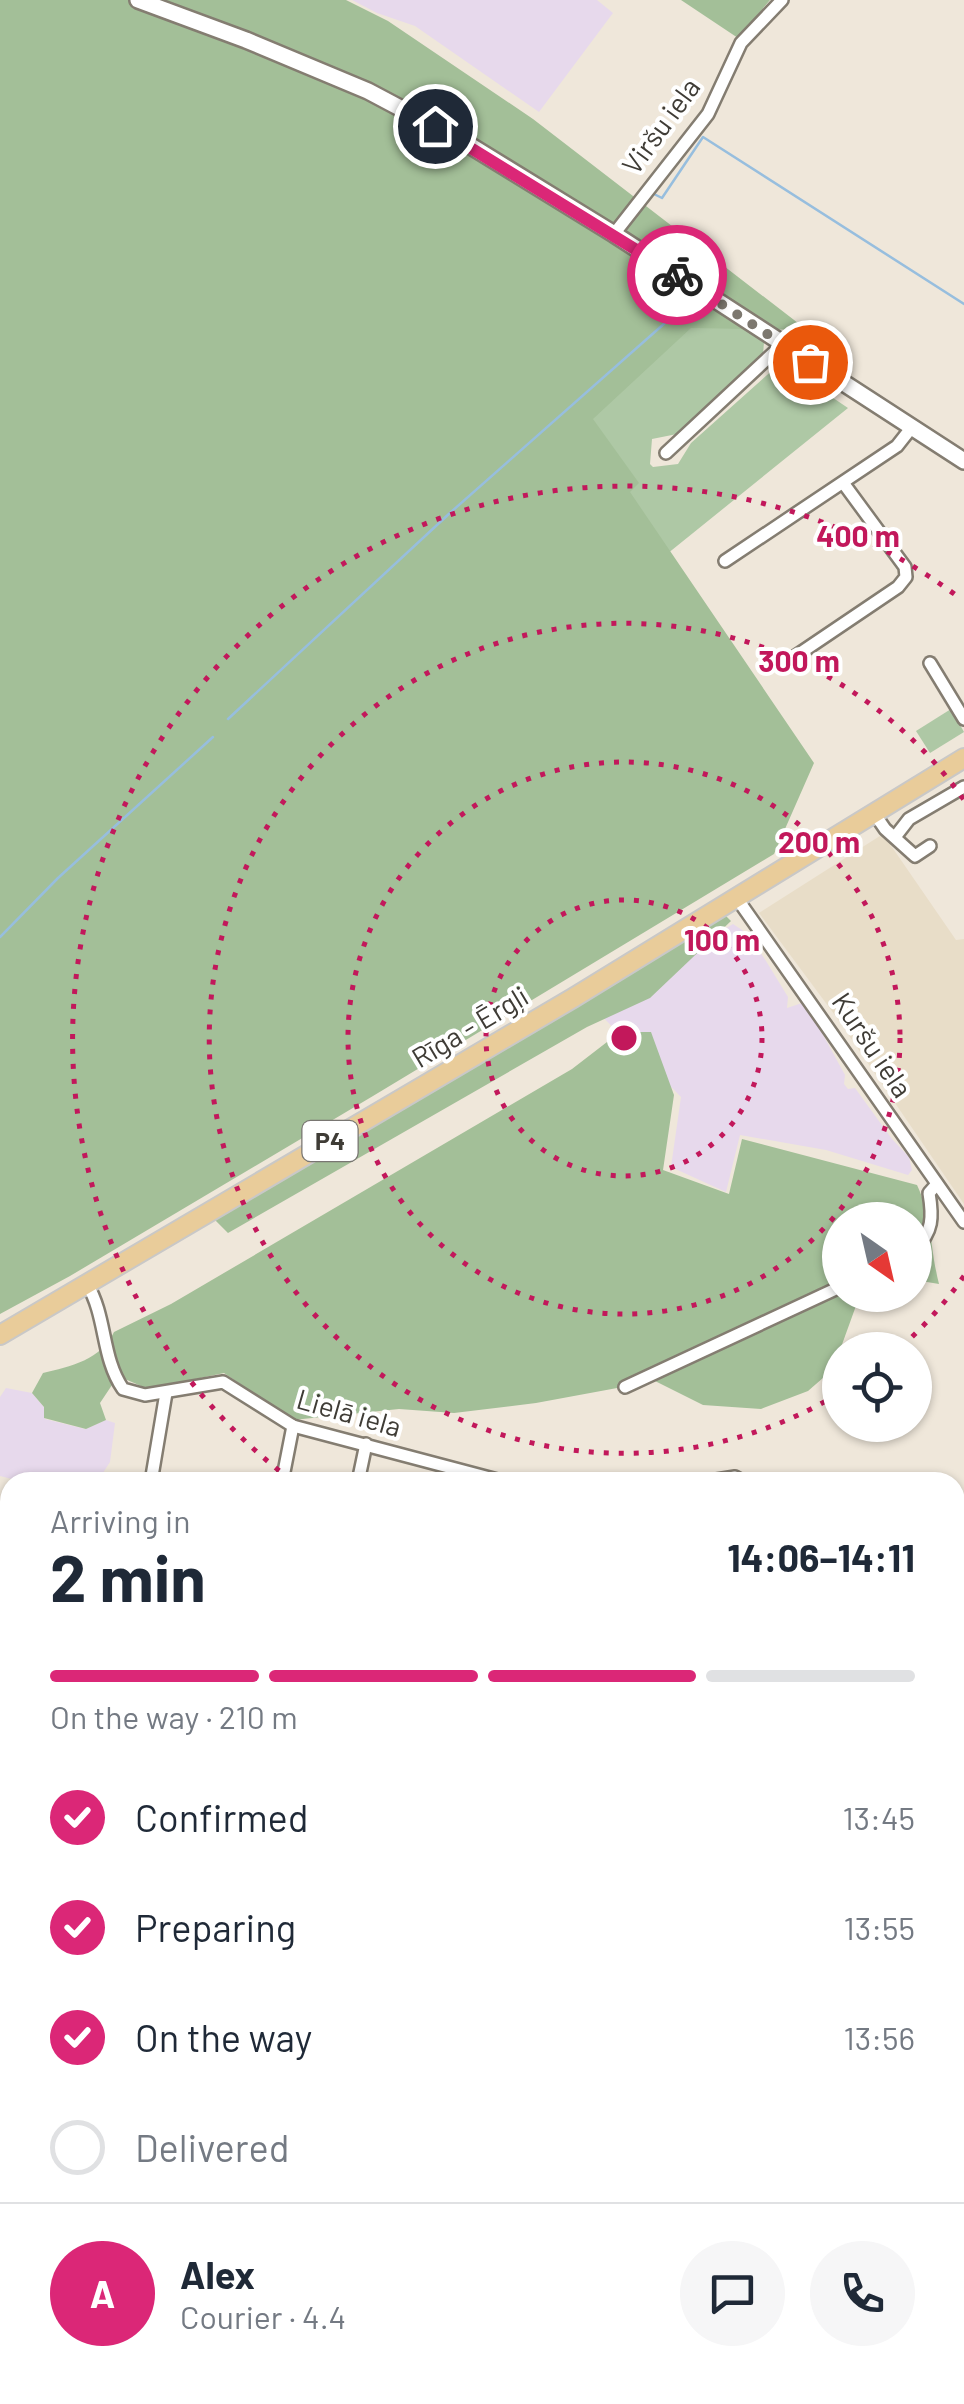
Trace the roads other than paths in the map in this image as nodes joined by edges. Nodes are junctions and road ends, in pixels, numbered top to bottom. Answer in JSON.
{"nodes":[{"id":1,"x":138,"y":0,"type":"edge"},
{"id":2,"x":782,"y":0,"type":"edge"},
{"id":3,"x":614,"y":234,"type":"junction"},
{"id":4,"x":783,"y":344,"type":"junction"},
{"id":5,"x":912,"y":427,"type":"junction"},
{"id":6,"x":666,"y":453,"type":"dead end"},
{"id":7,"x":964,"y":461,"type":"edge"},
{"id":8,"x":844,"y":484,"type":"junction"},
{"id":9,"x":726,"y":561,"type":"dead end"},
{"id":10,"x":786,"y":662,"type":"dead end"},
{"id":11,"x":930,"y":664,"type":"dead end"},
{"id":12,"x":964,"y":719,"type":"edge"},
{"id":13,"x":964,"y":758,"type":"edge"},
{"id":14,"x":964,"y":787,"type":"edge"},
{"id":15,"x":874,"y":813,"type":"junction"},
{"id":16,"x":895,"y":837,"type":"junction"},
{"id":17,"x":930,"y":846,"type":"dead end"},
{"id":18,"x":736,"y":897,"type":"junction"},
{"id":19,"x":937,"y":1184,"type":"junction"},
{"id":20,"x":931,"y":1202,"type":"edge"},
{"id":21,"x":964,"y":1222,"type":"edge"},
{"id":22,"x":87,"y":1284,"type":"junction"},
{"id":23,"x":822,"y":1295,"type":"edge"},
{"id":24,"x":0,"y":1335,"type":"edge"},
{"id":25,"x":625,"y":1387,"type":"dead end"},
{"id":26,"x":166,"y":1393,"type":"junction"},
{"id":27,"x":293,"y":1426,"type":"junction"},
{"id":28,"x":366,"y":1444,"type":"junction"},
{"id":29,"x":154,"y":1472,"type":"edge"},
{"id":30,"x":284,"y":1472,"type":"edge"},
{"id":31,"x":360,"y":1472,"type":"edge"},
{"id":32,"x":468,"y":1472,"type":"edge"}],
"edges":[{"from":1,"to":3,"type":"main road"},
{"from":2,"to":3,"type":"street","name":"Viršu iela"},
{"from":3,"to":4,"type":"main road"},
{"from":4,"to":5,"type":"main road"},
{"from":4,"to":6,"type":"street"},
{"from":5,"to":7,"type":"main road"},
{"from":5,"to":8,"type":"street"},
{"from":8,"to":9,"type":"street"},
{"from":8,"to":10,"type":"street"},
{"from":11,"to":12,"type":"street"},
{"from":13,"to":15,"type":"main road","name":"Rīga - Ērgļi","number":"P4"},
{"from":14,"to":16,"type":"street"},
{"from":15,"to":16,"type":"street"},
{"from":15,"to":18,"type":"main road","name":"Rīga - Ērgļi","number":"P4"},
{"from":16,"to":17,"type":"street"},
{"from":18,"to":19,"type":"street","name":"Kuršu iela"},
{"from":18,"to":22,"type":"main road","name":"Rīga - Ērgļi","number":"P4"},
{"from":19,"to":20,"type":"street"},
{"from":19,"to":21,"type":"street","name":"Kuršu iela"},
{"from":22,"to":24,"type":"main road","name":"Rīga - Ērgļi","number":"P4"},
{"from":22,"to":26,"type":"street","name":"Lielā iela"},
{"from":23,"to":25,"type":"street"},
{"from":26,"to":27,"type":"street","name":"Lielā iela"},
{"from":26,"to":29,"type":"street"},
{"from":27,"to":28,"type":"street","name":"Lielā iela"},
{"from":27,"to":30,"type":"street"},
{"from":28,"to":31,"type":"street"},
{"from":28,"to":32,"type":"street","name":"Lielā iela"}]}
